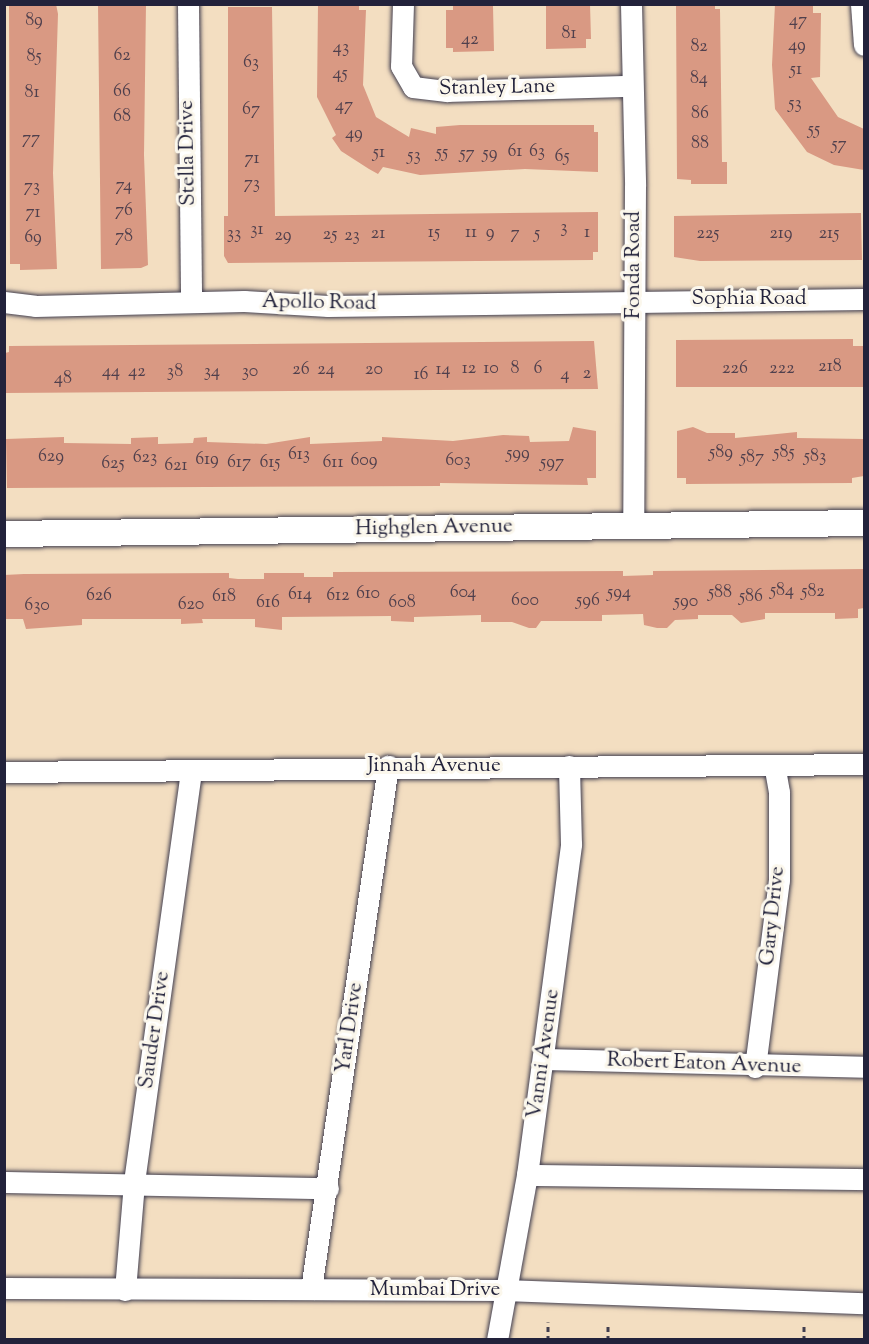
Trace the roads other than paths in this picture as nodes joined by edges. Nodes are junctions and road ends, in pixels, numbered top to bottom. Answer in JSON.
{"nodes":[{"id":1,"x":188,"y":4,"type":"edge"},
{"id":2,"x":403,"y":4,"type":"edge"},
{"id":3,"x":631,"y":4,"type":"edge"},
{"id":4,"x":861,"y":4,"type":"edge"},
{"id":5,"x":864,"y":45,"type":"edge"},
{"id":6,"x":631,"y":86,"type":"junction"},
{"id":7,"x":634,"y":299,"type":"junction"},
{"id":8,"x":864,"y":299,"type":"edge"},
{"id":9,"x":4,"y":302,"type":"edge"},
{"id":10,"x":191,"y":302,"type":"junction"},
{"id":11,"x":864,"y":523,"type":"edge"},
{"id":12,"x":633,"y":525,"type":"junction"},
{"id":13,"x":4,"y":534,"type":"edge"},
{"id":14,"x":864,"y":764,"type":"edge"},
{"id":15,"x":774,"y":765,"type":"junction"},
{"id":16,"x":388,"y":766,"type":"junction"},
{"id":17,"x":569,"y":766,"type":"junction"},
{"id":18,"x":191,"y":770,"type":"junction"},
{"id":19,"x":4,"y":772,"type":"edge"},
{"id":20,"x":544,"y":1059,"type":"junction"},
{"id":21,"x":755,"y":1067,"type":"junction"},
{"id":22,"x":864,"y":1067,"type":"edge"},
{"id":23,"x":527,"y":1175,"type":"junction"},
{"id":24,"x":864,"y":1179,"type":"edge"},
{"id":25,"x":4,"y":1182,"type":"edge"},
{"id":26,"x":134,"y":1182,"type":"junction"},
{"id":27,"x":328,"y":1188,"type":"junction"},
{"id":28,"x":4,"y":1288,"type":"edge"},
{"id":29,"x":311,"y":1289,"type":"junction"},
{"id":30,"x":125,"y":1290,"type":"junction"},
{"id":31,"x":504,"y":1290,"type":"junction"},
{"id":32,"x":864,"y":1303,"type":"edge"},
{"id":33,"x":497,"y":1340,"type":"edge"}],
"edges":[{"from":1,"to":10,"type":"street","name":"Stella Drive"},
{"from":2,"to":6,"type":"street","name":"Stanley Lane"},
{"from":3,"to":6,"type":"street","name":"Fonda Road"},
{"from":4,"to":5,"type":"street"},
{"from":6,"to":7,"type":"street","name":"Fonda Road"},
{"from":7,"to":8,"type":"street","name":"Sophia Road"},
{"from":7,"to":10,"type":"street","name":"Apollo Road"},
{"from":7,"to":12,"type":"street","name":"Fonda Road"},
{"from":9,"to":10,"type":"street","name":"Apollo Road"},
{"from":11,"to":12,"type":"street","name":"Highglen Avenue"},
{"from":12,"to":13,"type":"street","name":"Highglen Avenue"},
{"from":14,"to":15,"type":"street","name":"Jinnah Avenue"},
{"from":15,"to":17,"type":"street","name":"Jinnah Avenue"},
{"from":15,"to":21,"type":"street","name":"Gary Drive"},
{"from":16,"to":17,"type":"street","name":"Jinnah Avenue"},
{"from":16,"to":18,"type":"street","name":"Jinnah Avenue"},
{"from":16,"to":27,"type":"street","name":"Yarl Drive"},
{"from":17,"to":20,"type":"street","name":"Vanni Avenue"},
{"from":18,"to":19,"type":"street","name":"Jinnah Avenue"},
{"from":18,"to":26,"type":"street","name":"Sauder Drive"},
{"from":20,"to":21,"type":"street","name":"Robert Eaton Avenue"},
{"from":20,"to":23,"type":"street","name":"Vanni Avenue"},
{"from":21,"to":22,"type":"street","name":"Robert Eaton Avenue"},
{"from":23,"to":24,"type":"street"},
{"from":23,"to":31,"type":"street","name":"Vanni Avenue"},
{"from":25,"to":26,"type":"street"},
{"from":26,"to":27,"type":"street"},
{"from":26,"to":30,"type":"street","name":"Sauder Drive"},
{"from":27,"to":29,"type":"street","name":"Yarl Drive"},
{"from":28,"to":30,"type":"street","name":"Mumbai Drive"},
{"from":29,"to":30,"type":"street","name":"Mumbai Drive"},
{"from":29,"to":31,"type":"street","name":"Mumbai Drive"},
{"from":31,"to":32,"type":"street","name":"Mumbai Drive"},
{"from":31,"to":33,"type":"street","name":"Vanni Avenue"}]}
